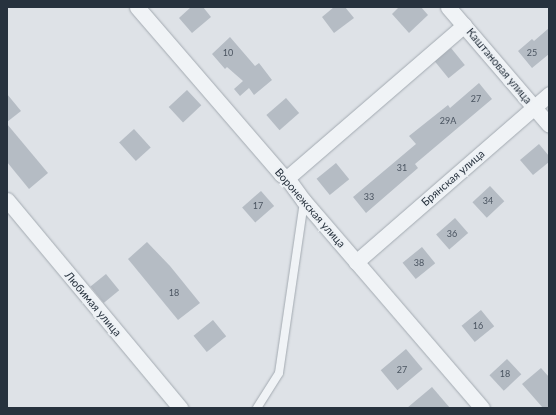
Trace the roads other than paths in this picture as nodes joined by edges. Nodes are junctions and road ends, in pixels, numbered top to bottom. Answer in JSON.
{"nodes":[{"id":1,"x":137,"y":7,"type":"edge"},
{"id":2,"x":448,"y":7,"type":"edge"},
{"id":3,"x":464,"y":25,"type":"junction"},
{"id":4,"x":549,"y":94,"type":"edge"},
{"id":5,"x":534,"y":108,"type":"junction"},
{"id":6,"x":549,"y":125,"type":"edge"},
{"id":7,"x":287,"y":178,"type":"junction"},
{"id":8,"x":7,"y":200,"type":"edge"},
{"id":9,"x":304,"y":201,"type":"junction"},
{"id":10,"x":356,"y":262,"type":"junction"},
{"id":11,"x":180,"y":408,"type":"edge"},
{"id":12,"x":257,"y":408,"type":"edge"},
{"id":13,"x":482,"y":408,"type":"edge"}],
"edges":[{"from":1,"to":7,"type":"street","name":"Воронежская улица"},
{"from":2,"to":3,"type":"street","name":"Каштановая улица"},
{"from":3,"to":5,"type":"street","name":"Каштановая улица"},
{"from":3,"to":7,"type":"street"},
{"from":4,"to":5,"type":"street","name":"Брянская улица"},
{"from":5,"to":6,"type":"street","name":"Каштановая улица"},
{"from":5,"to":10,"type":"street","name":"Брянская улица"},
{"from":7,"to":9,"type":"street","name":"Воронежская улица"},
{"from":8,"to":11,"type":"street","name":"Любимая улица"},
{"from":9,"to":10,"type":"street","name":"Воронежская улица"},
{"from":9,"to":12,"type":"lane"},
{"from":10,"to":13,"type":"street","name":"Воронежская улица"}]}
